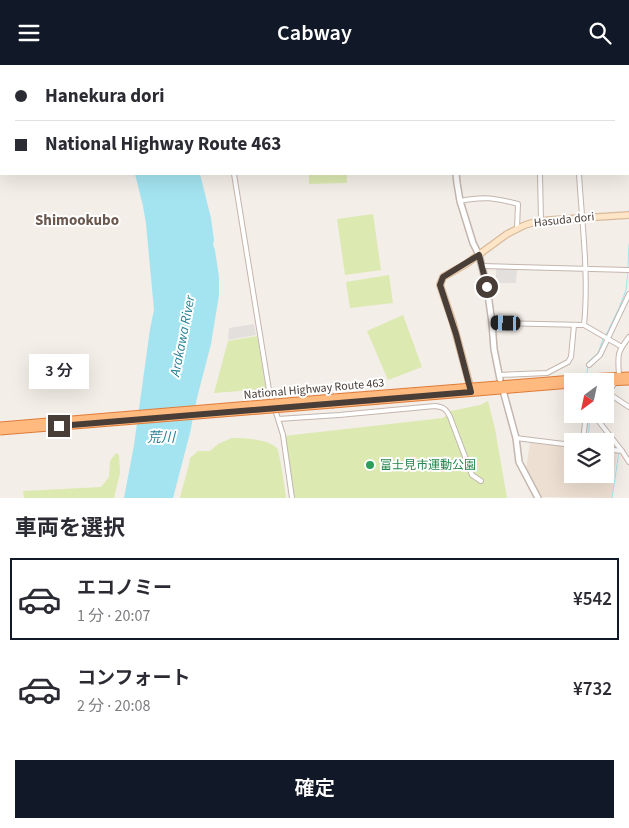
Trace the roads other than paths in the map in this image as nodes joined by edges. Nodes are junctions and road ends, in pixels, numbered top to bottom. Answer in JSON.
{"nodes":[{"id":1,"x":234,"y":175,"type":"edge"},
{"id":2,"x":456,"y":175,"type":"edge"},
{"id":3,"x":540,"y":175,"type":"edge"},
{"id":4,"x":579,"y":175,"type":"edge"},
{"id":5,"x":460,"y":201,"type":"junction"},
{"id":6,"x":629,"y":215,"type":"edge"},
{"id":7,"x":582,"y":218,"type":"junction"},
{"id":8,"x":541,"y":221,"type":"junction"},
{"id":9,"x":517,"y":228,"type":"junction"},
{"id":10,"x":479,"y":255,"type":"junction"},
{"id":11,"x":482,"y":266,"type":"junction"},
{"id":12,"x":585,"y":268,"type":"junction"},
{"id":13,"x":629,"y":270,"type":"edge"},
{"id":14,"x":628,"y":297,"type":"edge"},
{"id":15,"x":492,"y":323,"type":"junction"},
{"id":16,"x":574,"y":325,"type":"junction"},
{"id":17,"x":584,"y":325,"type":"junction"},
{"id":18,"x":629,"y":338,"type":"edge"},
{"id":19,"x":607,"y":339,"type":"junction"},
{"id":20,"x":622,"y":347,"type":"junction"},
{"id":21,"x":589,"y":365,"type":"dead end"},
{"id":22,"x":629,"y":376,"type":"edge"},
{"id":23,"x":500,"y":377,"type":"joint"},
{"id":24,"x":618,"y":379,"type":"junction"},
{"id":25,"x":614,"y":380,"type":"edge"},
{"id":26,"x":629,"y":381,"type":"edge"},
{"id":27,"x":564,"y":384,"type":"edge"},
{"id":28,"x":614,"y":384,"type":"edge"},
{"id":29,"x":471,"y":389,"type":"junction"},
{"id":30,"x":504,"y":394,"type":"dead end"},
{"id":31,"x":614,"y":399,"type":"edge"},
{"id":32,"x":334,"y":401,"type":"junction"},
{"id":33,"x":629,"y":407,"type":"edge"},
{"id":34,"x":278,"y":419,"type":"junction"},
{"id":35,"x":600,"y":423,"type":"edge"},
{"id":36,"x":0,"y":426,"type":"edge"},
{"id":37,"x":0,"y":431,"type":"edge"},
{"id":38,"x":516,"y":438,"type":"junction"},
{"id":39,"x":564,"y":444,"type":"edge"},
{"id":40,"x":614,"y":450,"type":"edge"},
{"id":41,"x":622,"y":451,"type":"junction"},
{"id":42,"x":629,"y":462,"type":"edge"},
{"id":43,"x":481,"y":481,"type":"dead end"},
{"id":44,"x":292,"y":498,"type":"edge"},
{"id":45,"x":538,"y":498,"type":"edge"}],
"edges":[{"from":1,"to":34,"type":"street"},
{"from":2,"to":5,"type":"street"},
{"from":3,"to":8,"type":"street"},
{"from":4,"to":7,"type":"street"},
{"from":5,"to":9,"type":"street"},
{"from":5,"to":10,"type":"street"},
{"from":6,"to":7,"type":"main road","name":"Hasuda dori"},
{"from":7,"to":8,"type":"main road","name":"Hasuda dori"},
{"from":7,"to":12,"type":"street"},
{"from":8,"to":9,"type":"main road","name":"Hasuda dori"},
{"from":9,"to":10,"type":"main road","name":"Hasuda dori"},
{"from":10,"to":11,"type":"street"},
{"from":10,"to":29,"type":"main road","name":"Hasuda dori"},
{"from":11,"to":12,"type":"street"},
{"from":11,"to":15,"type":"street"},
{"from":12,"to":13,"type":"street"},
{"from":12,"to":17,"type":"street"},
{"from":14,"to":19,"type":"street"},
{"from":15,"to":16,"type":"street"},
{"from":15,"to":23,"type":"street"},
{"from":16,"to":17,"type":"street"},
{"from":16,"to":23,"type":"street"},
{"from":17,"to":19,"type":"street"},
{"from":18,"to":20,"type":"street"},
{"from":19,"to":20,"type":"street"},
{"from":19,"to":21,"type":"street"},
{"from":20,"to":24,"type":"street"},
{"from":22,"to":24,"type":"highway","name":"National Highway Route 463"},
{"from":24,"to":25,"type":"highway","name":"National Highway Route 463"},
{"from":24,"to":26,"type":"highway","name":"National Highway Route 463"},
{"from":24,"to":28,"type":"street"},
{"from":24,"to":29,"type":"highway","name":"National Highway Route 463"},
{"from":27,"to":29,"type":"highway","name":"National Highway Route 463"},
{"from":29,"to":32,"type":"highway","name":"National Highway Route 463"},
{"from":30,"to":38,"type":"street"},
{"from":31,"to":33,"type":"street"},
{"from":32,"to":36,"type":"highway","name":"National Highway Route 463","bridge":true},
{"from":32,"to":37,"type":"highway","name":"National Highway Route 463","bridge":true},
{"from":34,"to":43,"type":"street"},
{"from":34,"to":44,"type":"street"},
{"from":35,"to":41,"type":"street"},
{"from":38,"to":39,"type":"street"},
{"from":38,"to":45,"type":"street"},
{"from":40,"to":41,"type":"street"},
{"from":41,"to":42,"type":"street"}]}
